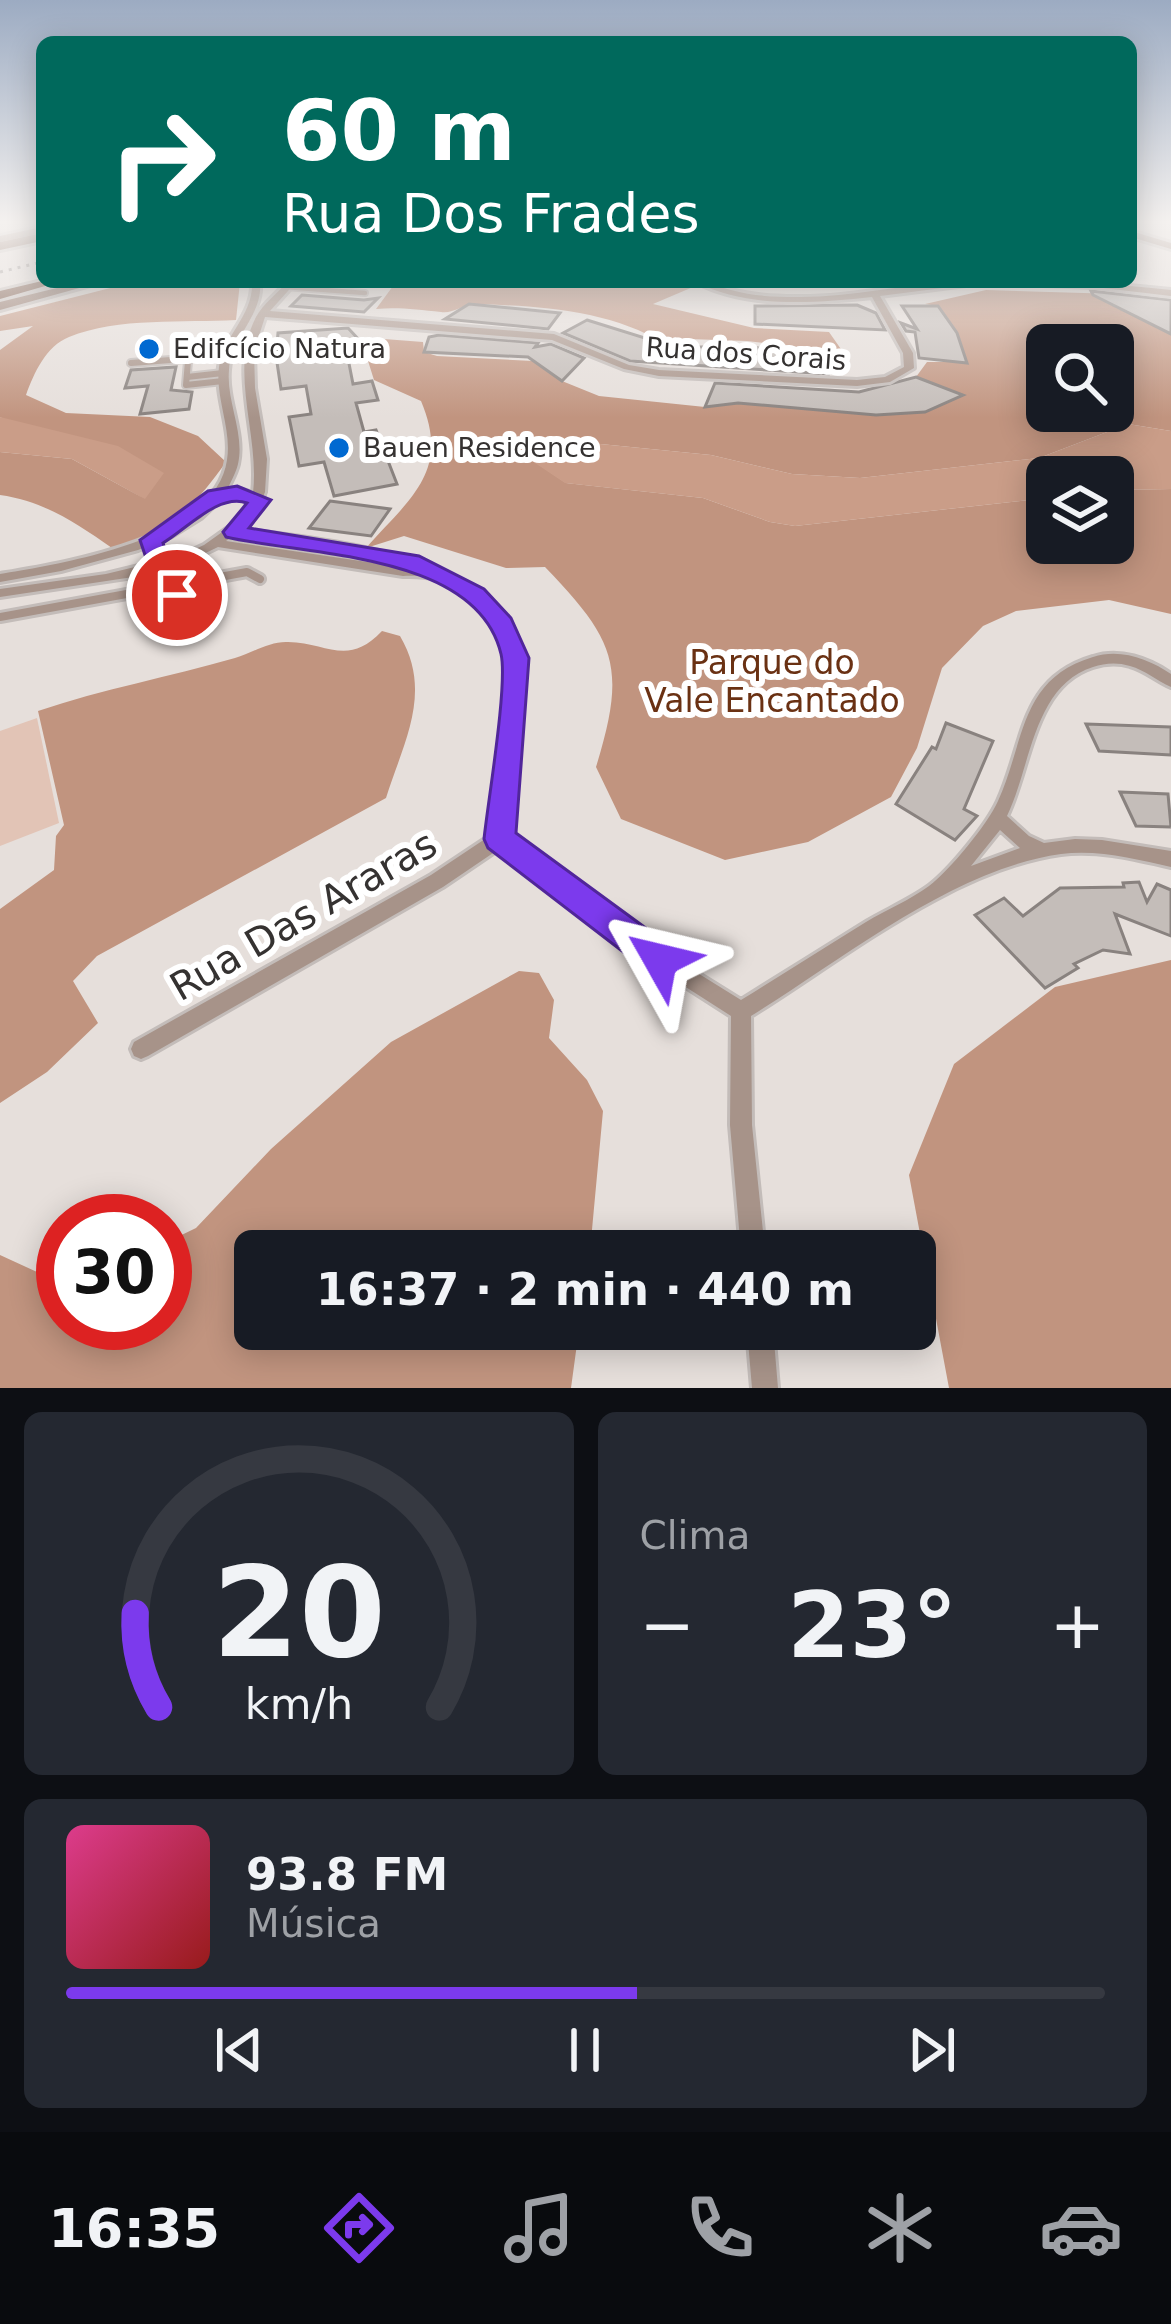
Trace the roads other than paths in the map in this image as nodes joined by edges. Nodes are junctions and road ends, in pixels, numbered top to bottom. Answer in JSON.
{"nodes":[{"id":1,"x":70,"y":288,"type":"edge"},
{"id":2,"x":256,"y":288,"type":"edge"},
{"id":3,"x":286,"y":288,"type":"edge"},
{"id":4,"x":318,"y":288,"type":"edge"},
{"id":5,"x":722,"y":288,"type":"edge"},
{"id":6,"x":939,"y":288,"type":"edge"},
{"id":7,"x":1118,"y":288,"type":"edge"},
{"id":8,"x":365,"y":293,"type":"dead end"},
{"id":9,"x":876,"y":296,"type":"junction"},
{"id":10,"x":1170,"y":300,"type":"edge"},
{"id":11,"x":0,"y":306,"type":"edge"},
{"id":12,"x":266,"y":310,"type":"junction"},
{"id":13,"x":131,"y":363,"type":"dead end"},
{"id":14,"x":223,"y":377,"type":"junction"},
{"id":15,"x":215,"y":495,"type":"junction"},
{"id":16,"x":260,"y":500,"type":"junction"},
{"id":17,"x":234,"y":532,"type":"junction"},
{"id":18,"x":152,"y":540,"type":"junction"},
{"id":19,"x":217,"y":543,"type":"junction"},
{"id":20,"x":361,"y":559,"type":"junction"},
{"id":21,"x":172,"y":562,"type":"junction"},
{"id":22,"x":0,"y":578,"type":"edge"},
{"id":23,"x":210,"y":578,"type":"junction"},
{"id":24,"x":260,"y":580,"type":"dead end"},
{"id":25,"x":177,"y":585,"type":"junction"},
{"id":26,"x":0,"y":593,"type":"edge"},
{"id":27,"x":0,"y":617,"type":"edge"},
{"id":28,"x":1171,"y":682,"type":"edge"},
{"id":29,"x":998,"y":818,"type":"junction"},
{"id":30,"x":500,"y":839,"type":"junction"},
{"id":31,"x":1042,"y":850,"type":"junction"},
{"id":32,"x":1171,"y":859,"type":"edge"},
{"id":33,"x":931,"y":896,"type":"junction"},
{"id":34,"x":741,"y":1011,"type":"junction"},
{"id":35,"x":141,"y":1049,"type":"dead end"},
{"id":36,"x":751,"y":1230,"type":"edge"},
{"id":37,"x":762,"y":1350,"type":"edge"},
{"id":38,"x":765,"y":1388,"type":"edge"}],
"edges":[{"from":1,"to":11,"type":"main road"},
{"from":2,"to":14,"type":"street"},
{"from":3,"to":12,"type":"street"},
{"from":4,"to":8,"type":"lane"},
{"from":5,"to":9,"type":"street"},
{"from":6,"to":9,"type":"street"},
{"from":7,"to":10,"type":"street"},
{"from":9,"to":12,"type":"street","name":"Rua dos Corais"},
{"from":12,"to":16,"type":"street"},
{"from":13,"to":14,"type":"lane"},
{"from":14,"to":15,"type":"street"},
{"from":15,"to":16,"type":"street"},
{"from":15,"to":18,"type":"street"},
{"from":16,"to":17,"type":"street"},
{"from":17,"to":19,"type":"street"},
{"from":17,"to":20,"type":"street"},
{"from":18,"to":21,"type":"street"},
{"from":18,"to":22,"type":"street"},
{"from":19,"to":20,"type":"street"},
{"from":19,"to":21,"type":"street"},
{"from":20,"to":30,"type":"street"},
{"from":21,"to":25,"type":"lane"},
{"from":21,"to":26,"type":"street"},
{"from":23,"to":24,"type":"lane"},
{"from":23,"to":25,"type":"lane"},
{"from":23,"to":25,"type":"lane"},
{"from":25,"to":27,"type":"lane"},
{"from":28,"to":29,"type":"street"},
{"from":29,"to":31,"type":"street"},
{"from":29,"to":33,"type":"street"},
{"from":30,"to":34,"type":"street"},
{"from":30,"to":35,"type":"street","name":"Rua Das Araras"},
{"from":31,"to":32,"type":"street"},
{"from":31,"to":33,"type":"street"},
{"from":33,"to":34,"type":"street"},
{"from":34,"to":36,"type":"street"},
{"from":37,"to":38,"type":"street"}]}
